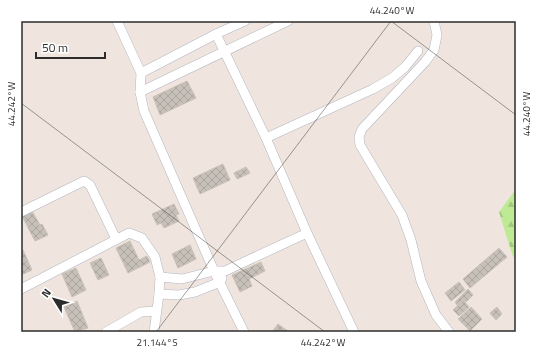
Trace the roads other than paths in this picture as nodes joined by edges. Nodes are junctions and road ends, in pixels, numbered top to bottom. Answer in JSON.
{"nodes":[{"id":1,"x":117,"y":21,"type":"edge"},
{"id":2,"x":245,"y":21,"type":"edge"},
{"id":3,"x":288,"y":21,"type":"edge"},
{"id":4,"x":434,"y":21,"type":"edge"},
{"id":5,"x":216,"y":34,"type":"junction"},
{"id":6,"x":224,"y":51,"type":"junction"},
{"id":7,"x":418,"y":51,"type":"dead end"},
{"id":8,"x":141,"y":73,"type":"junction"},
{"id":9,"x":140,"y":92,"type":"junction"},
{"id":10,"x":266,"y":138,"type":"junction"},
{"id":11,"x":21,"y":212,"type":"edge"},
{"id":12,"x":307,"y":233,"type":"junction"},
{"id":13,"x":116,"y":239,"type":"junction"},
{"id":14,"x":214,"y":271,"type":"junction"},
{"id":15,"x":225,"y":271,"type":"junction"},
{"id":16,"x":160,"y":277,"type":"junction"},
{"id":17,"x":220,"y":282,"type":"junction"},
{"id":18,"x":21,"y":289,"type":"edge"},
{"id":19,"x":159,"y":294,"type":"junction"},
{"id":20,"x":156,"y":311,"type":"junction"},
{"id":21,"x":106,"y":332,"type":"edge"},
{"id":22,"x":154,"y":332,"type":"edge"},
{"id":23,"x":244,"y":332,"type":"edge"},
{"id":24,"x":354,"y":332,"type":"edge"},
{"id":25,"x":449,"y":332,"type":"edge"}],
"edges":[{"from":1,"to":8,"type":"street"},
{"from":2,"to":5,"type":"street"},
{"from":3,"to":6,"type":"street"},
{"from":4,"to":25,"type":"street"},
{"from":5,"to":6,"type":"street"},
{"from":5,"to":8,"type":"street"},
{"from":6,"to":9,"type":"street"},
{"from":6,"to":10,"type":"street"},
{"from":7,"to":10,"type":"street"},
{"from":8,"to":9,"type":"street"},
{"from":9,"to":14,"type":"street"},
{"from":10,"to":12,"type":"street"},
{"from":11,"to":13,"type":"street"},
{"from":12,"to":15,"type":"street"},
{"from":12,"to":24,"type":"street"},
{"from":13,"to":16,"type":"street"},
{"from":13,"to":18,"type":"street"},
{"from":14,"to":15,"type":"street"},
{"from":14,"to":16,"type":"street"},
{"from":14,"to":17,"type":"street"},
{"from":15,"to":17,"type":"street"},
{"from":16,"to":19,"type":"street"},
{"from":17,"to":19,"type":"street"},
{"from":17,"to":23,"type":"street"},
{"from":19,"to":20,"type":"street"},
{"from":20,"to":21,"type":"street"},
{"from":20,"to":22,"type":"street"}]}
